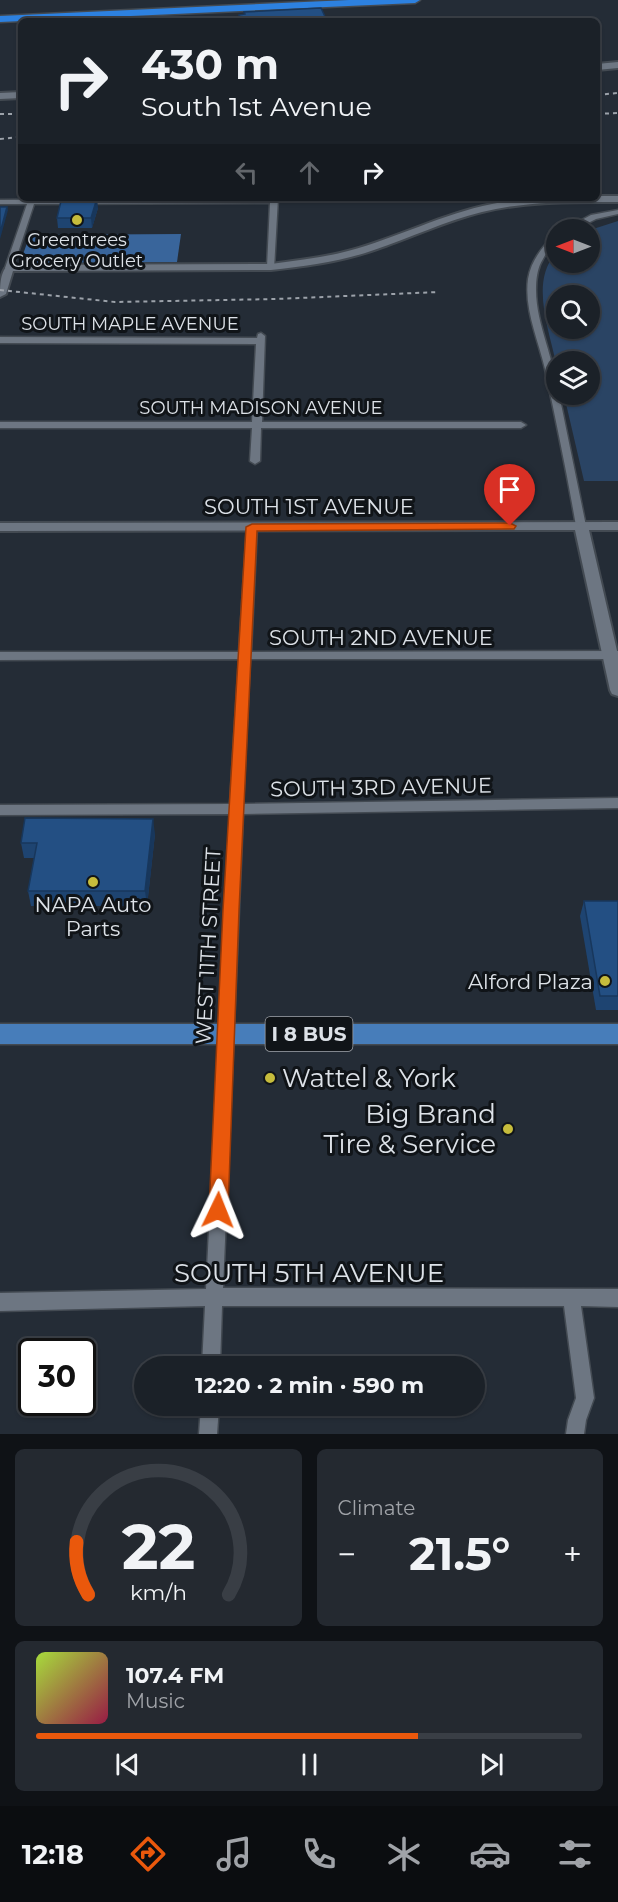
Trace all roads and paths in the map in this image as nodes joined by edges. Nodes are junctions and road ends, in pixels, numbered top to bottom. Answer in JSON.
{"nodes":[{"id":1,"x":190,"y":0,"type":"edge"},
{"id":2,"x":415,"y":0,"type":"edge"},
{"id":3,"x":0,"y":8,"type":"edge"},
{"id":4,"x":183,"y":10,"type":"junction"},
{"id":5,"x":50,"y":18,"type":"edge"},
{"id":6,"x":70,"y":18,"type":"edge"},
{"id":7,"x":18,"y":20,"type":"edge"},
{"id":8,"x":0,"y":21,"type":"edge"},
{"id":9,"x":18,"y":21,"type":"edge"},
{"id":10,"x":618,"y":66,"type":"edge"},
{"id":11,"x":600,"y":67,"type":"edge"},
{"id":12,"x":18,"y":95,"type":"edge"},
{"id":13,"x":0,"y":96,"type":"edge"},
{"id":14,"x":600,"y":199,"type":"edge"},
{"id":15,"x":618,"y":199,"type":"edge"},
{"id":16,"x":152,"y":201,"type":"edge"},
{"id":17,"x":274,"y":201,"type":"edge"},
{"id":18,"x":542,"y":201,"type":"edge"},
{"id":19,"x":0,"y":202,"type":"edge"},
{"id":20,"x":31,"y":202,"type":"junction"},
{"id":21,"x":618,"y":212,"type":"edge"},
{"id":22,"x":590,"y":219,"type":"edge"},
{"id":23,"x":546,"y":247,"type":"edge"},
{"id":24,"x":271,"y":267,"type":"junction"},
{"id":25,"x":9,"y":268,"type":"junction"},
{"id":26,"x":0,"y":294,"type":"edge"},
{"id":27,"x":0,"y":340,"type":"edge"},
{"id":28,"x":0,"y":425,"type":"edge"},
{"id":29,"x":256,"y":425,"type":"junction"},
{"id":30,"x":521,"y":425,"type":"dead end"},
{"id":31,"x":255,"y":461,"type":"dead end"},
{"id":32,"x":581,"y":526,"type":"junction"},
{"id":33,"x":618,"y":526,"type":"edge"},
{"id":34,"x":0,"y":527,"type":"edge"},
{"id":35,"x":252,"y":527,"type":"junction"},
{"id":36,"x":614,"y":655,"type":"edge"},
{"id":37,"x":0,"y":656,"type":"edge"},
{"id":38,"x":245,"y":657,"type":"junction"},
{"id":39,"x":618,"y":690,"type":"edge"},
{"id":40,"x":618,"y":803,"type":"edge"},
{"id":41,"x":236,"y":809,"type":"junction"},
{"id":42,"x":0,"y":810,"type":"edge"},
{"id":43,"x":0,"y":1034,"type":"edge"},
{"id":44,"x":226,"y":1034,"type":"junction"},
{"id":45,"x":618,"y":1034,"type":"edge"},
{"id":46,"x":214,"y":1298,"type":"junction"},
{"id":47,"x":571,"y":1298,"type":"junction"},
{"id":48,"x":618,"y":1298,"type":"edge"},
{"id":49,"x":0,"y":1302,"type":"edge"},
{"id":50,"x":211,"y":1356,"type":"edge"},
{"id":51,"x":209,"y":1416,"type":"edge"},
{"id":52,"x":208,"y":1434,"type":"edge"},
{"id":53,"x":575,"y":1434,"type":"edge"}],
"edges":[{"from":1,"to":3,"type":"highway"},
{"from":2,"to":4,"type":"highway"},
{"from":4,"to":5,"type":"highway"},
{"from":4,"to":6,"type":"highway"},
{"from":7,"to":8,"type":"highway"},
{"from":8,"to":9,"type":"highway"},
{"from":10,"to":11,"type":"street"},
{"from":12,"to":13,"type":"street"},
{"from":14,"to":15,"type":"street"},
{"from":16,"to":20,"type":"street"},
{"from":17,"to":24,"type":"street"},
{"from":18,"to":24,"type":"street"},
{"from":19,"to":20,"type":"street"},
{"from":20,"to":25,"type":"street"},
{"from":21,"to":22,"type":"street"},
{"from":23,"to":32,"type":"street"},
{"from":24,"to":25,"type":"street"},
{"from":25,"to":26,"type":"street"},
{"from":27,"to":29,"type":"street","name":"SOUTH MAPLE AVENUE"},
{"from":28,"to":29,"type":"street","name":"SOUTH MADISON AVENUE"},
{"from":29,"to":30,"type":"street","name":"SOUTH MADISON AVENUE"},
{"from":29,"to":31,"type":"street"},
{"from":32,"to":33,"type":"street","name":"SOUTH 1ST AVENUE"},
{"from":32,"to":35,"type":"street","name":"SOUTH 1ST AVENUE"},
{"from":32,"to":36,"type":"street"},
{"from":34,"to":35,"type":"street","name":"SOUTH 1ST AVENUE"},
{"from":35,"to":38,"type":"street","name":"WEST 11TH STREET"},
{"from":36,"to":38,"type":"street","name":"SOUTH 2ND AVENUE"},
{"from":36,"to":39,"type":"street"},
{"from":37,"to":38,"type":"street","name":"SOUTH 2ND AVENUE"},
{"from":38,"to":41,"type":"street","name":"WEST 11TH STREET"},
{"from":40,"to":41,"type":"street","name":"SOUTH 3RD AVENUE"},
{"from":41,"to":42,"type":"street","name":"SOUTH 3RD AVENUE"},
{"from":41,"to":44,"type":"street","name":"WEST 11TH STREET"},
{"from":43,"to":44,"type":"main road","number":"I 8 BUS"},
{"from":44,"to":45,"type":"main road","number":"I 8 BUS"},
{"from":44,"to":46,"type":"street","name":"WEST 11TH STREET"},
{"from":46,"to":47,"type":"street","name":"SOUTH 5TH AVENUE"},
{"from":46,"to":49,"type":"street","name":"SOUTH 5TH AVENUE"},
{"from":46,"to":50,"type":"street","name":"WEST 11TH STREET"},
{"from":47,"to":48,"type":"street","name":"SOUTH 5TH AVENUE"},
{"from":47,"to":53,"type":"street"},
{"from":51,"to":52,"type":"street"}]}
